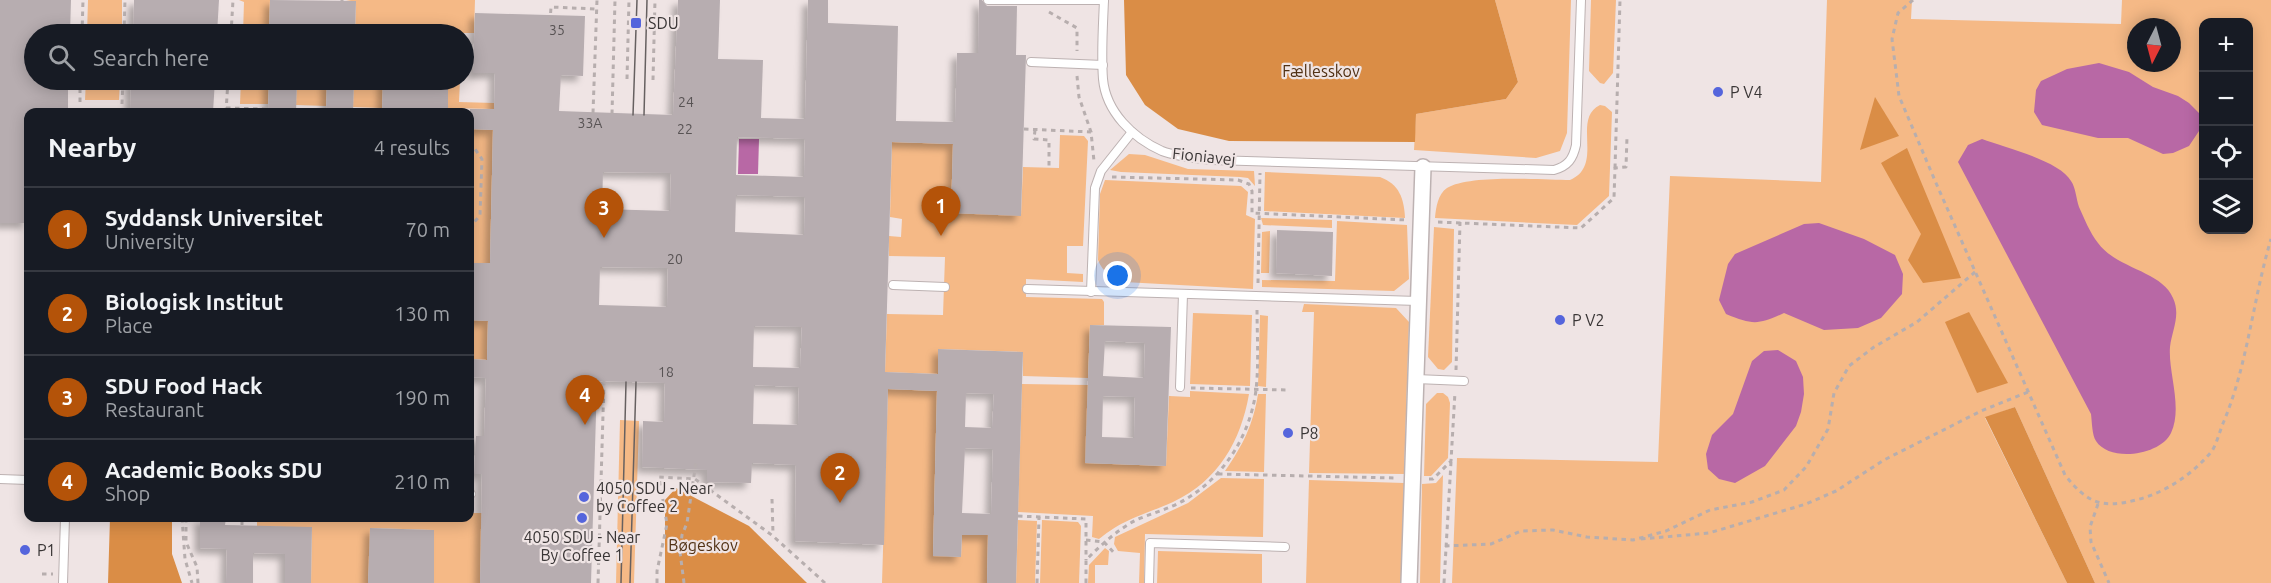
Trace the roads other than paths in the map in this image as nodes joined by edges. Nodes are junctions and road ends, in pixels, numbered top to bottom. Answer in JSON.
{"nodes":[{"id":1,"x":988,"y":0,"type":"edge"},
{"id":2,"x":1104,"y":0,"type":"edge"},
{"id":3,"x":1581,"y":0,"type":"edge"},
{"id":4,"x":1031,"y":63,"type":"dead end"},
{"id":5,"x":1103,"y":65,"type":"junction"},
{"id":6,"x":1132,"y":132,"type":"junction"},
{"id":7,"x":1423,"y":167,"type":"junction"},
{"id":8,"x":892,"y":285,"type":"dead end"},
{"id":9,"x":945,"y":287,"type":"dead end"},
{"id":10,"x":1027,"y":289,"type":"dead end"},
{"id":11,"x":1091,"y":292,"type":"junction"},
{"id":12,"x":1183,"y":294,"type":"junction"},
{"id":13,"x":1418,"y":301,"type":"junction"},
{"id":14,"x":1416,"y":380,"type":"junction"},
{"id":15,"x":1460,"y":381,"type":"road end"},
{"id":16,"x":1180,"y":387,"type":"dead end"},
{"id":17,"x":0,"y":479,"type":"edge"},
{"id":18,"x":24,"y":480,"type":"edge"},
{"id":19,"x":65,"y":522,"type":"edge"},
{"id":20,"x":1285,"y":547,"type":"dead end"},
{"id":21,"x":63,"y":583,"type":"edge"},
{"id":22,"x":1149,"y":583,"type":"edge"},
{"id":23,"x":1409,"y":583,"type":"edge"}],
"edges":[{"from":1,"to":2,"type":"lane"},
{"from":2,"to":5,"type":"lane","name":"Fioniavej"},
{"from":3,"to":7,"type":"lane","name":"Fioniavej"},
{"from":4,"to":5,"type":"lane"},
{"from":5,"to":6,"type":"lane","name":"Fioniavej"},
{"from":6,"to":7,"type":"lane","name":"Fioniavej"},
{"from":6,"to":11,"type":"lane"},
{"from":7,"to":13,"type":"street"},
{"from":8,"to":9,"type":"lane"},
{"from":10,"to":11,"type":"lane"},
{"from":11,"to":12,"type":"lane"},
{"from":12,"to":13,"type":"lane"},
{"from":12,"to":16,"type":"lane"},
{"from":13,"to":14,"type":"street"},
{"from":14,"to":15,"type":"lane"},
{"from":14,"to":23,"type":"street"},
{"from":17,"to":18,"type":"lane"},
{"from":19,"to":21,"type":"lane"},
{"from":20,"to":22,"type":"lane"}]}
